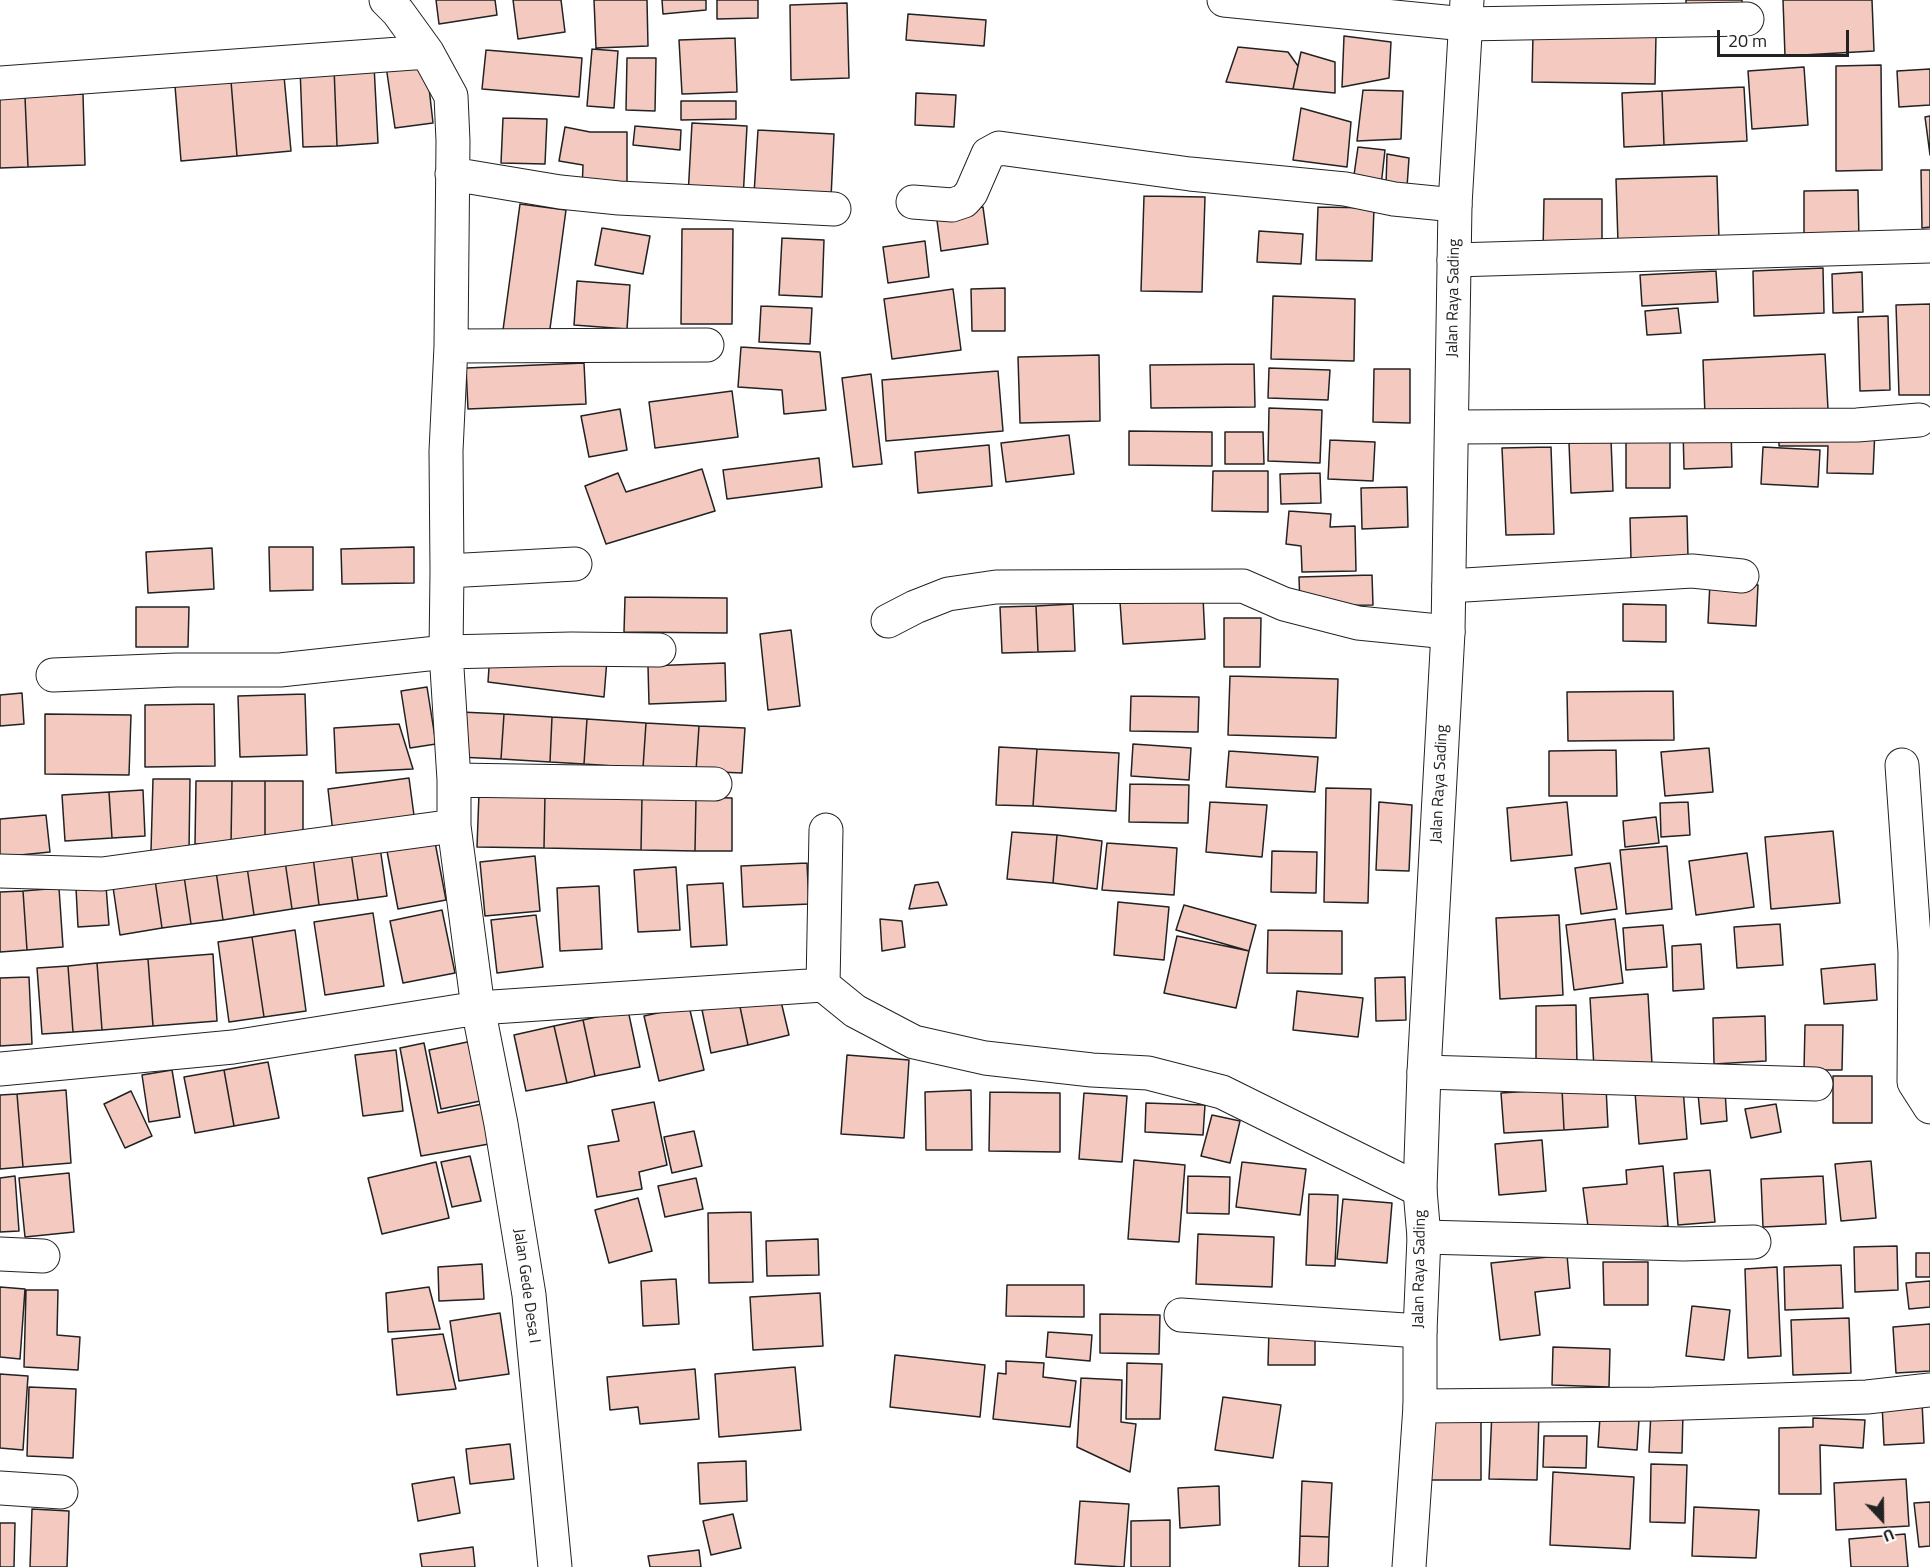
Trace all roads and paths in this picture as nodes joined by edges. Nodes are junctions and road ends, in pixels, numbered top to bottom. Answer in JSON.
{"nodes":[{"id":1,"x":386,"y":0,"type":"edge"},
{"id":2,"x":1224,"y":0,"type":"edge"},
{"id":3,"x":1466,"y":12,"type":"edge"},
{"id":4,"x":1747,"y":19,"type":"dead end"},
{"id":5,"x":427,"y":52,"type":"junction"},
{"id":6,"x":0,"y":83,"type":"edge"},
{"id":7,"x":452,"y":174,"type":"junction"},
{"id":8,"x":912,"y":202,"type":"dead end"},
{"id":9,"x":1455,"y":205,"type":"junction"},
{"id":10,"x":834,"y":209,"type":"dead end"},
{"id":11,"x":1930,"y":246,"type":"edge"},
{"id":12,"x":1454,"y":260,"type":"junction"},
{"id":13,"x":707,"y":345,"type":"dead end"},
{"id":14,"x":452,"y":346,"type":"junction"},
{"id":15,"x":1919,"y":420,"type":"dead end"},
{"id":16,"x":1453,"y":428,"type":"junction"},
{"id":17,"x":575,"y":564,"type":"dead end"},
{"id":18,"x":447,"y":571,"type":"junction"},
{"id":19,"x":1742,"y":576,"type":"dead end"},
{"id":20,"x":1449,"y":586,"type":"junction"},
{"id":21,"x":888,"y":621,"type":"dead end"},
{"id":22,"x":1448,"y":633,"type":"junction"},
{"id":23,"x":660,"y":650,"type":"dead end"},
{"id":24,"x":446,"y":652,"type":"junction"},
{"id":25,"x":53,"y":675,"type":"dead end"},
{"id":26,"x":1902,"y":765,"type":"dead end"},
{"id":27,"x":454,"y":780,"type":"junction"},
{"id":28,"x":715,"y":784,"type":"dead end"},
{"id":29,"x":454,"y":826,"type":"junction"},
{"id":30,"x":826,"y":830,"type":"dead end"},
{"id":31,"x":0,"y":871,"type":"edge"},
{"id":32,"x":823,"y":985,"type":"junction"},
{"id":33,"x":478,"y":1008,"type":"junction"},
{"id":34,"x":0,"y":1068,"type":"edge"},
{"id":35,"x":1424,"y":1072,"type":"junction"},
{"id":36,"x":1816,"y":1084,"type":"dead end"},
{"id":37,"x":1930,"y":1107,"type":"edge"},
{"id":38,"x":1420,"y":1190,"type":"junction"},
{"id":39,"x":1424,"y":1237,"type":"junction"},
{"id":40,"x":1754,"y":1242,"type":"dead end"},
{"id":41,"x":0,"y":1254,"type":"edge"},
{"id":42,"x":43,"y":1256,"type":"dead end"},
{"id":43,"x":1181,"y":1315,"type":"dead end"},
{"id":44,"x":1420,"y":1331,"type":"junction"},
{"id":45,"x":1930,"y":1390,"type":"edge"},
{"id":46,"x":1420,"y":1406,"type":"junction"},
{"id":47,"x":0,"y":1488,"type":"edge"},
{"id":48,"x":61,"y":1492,"type":"dead end"},
{"id":49,"x":555,"y":1567,"type":"edge"},
{"id":50,"x":1408,"y":1567,"type":"edge"}],
"edges":[{"from":1,"to":5,"type":"street","name":"Jalan Gede Desa I"},
{"from":2,"to":3,"type":"street"},
{"from":3,"to":4,"type":"street"},
{"from":3,"to":9,"type":"street","name":"Jalan Raya Sading"},
{"from":5,"to":6,"type":"street"},
{"from":5,"to":7,"type":"street","name":"Jalan Gede Desa I"},
{"from":7,"to":10,"type":"street"},
{"from":7,"to":14,"type":"street","name":"Jalan Gede Desa I"},
{"from":8,"to":9,"type":"street"},
{"from":9,"to":12,"type":"street","name":"Jalan Raya Sading"},
{"from":11,"to":12,"type":"street"},
{"from":12,"to":16,"type":"street","name":"Jalan Raya Sading"},
{"from":13,"to":14,"type":"street"},
{"from":14,"to":18,"type":"street","name":"Jalan Gede Desa I"},
{"from":15,"to":16,"type":"street"},
{"from":16,"to":20,"type":"street","name":"Jalan Raya Sading"},
{"from":17,"to":18,"type":"street"},
{"from":18,"to":24,"type":"street","name":"Jalan Gede Desa I"},
{"from":19,"to":20,"type":"street"},
{"from":20,"to":22,"type":"street","name":"Jalan Raya Sading"},
{"from":21,"to":22,"type":"street"},
{"from":22,"to":35,"type":"street","name":"Jalan Raya Sading"},
{"from":23,"to":24,"type":"street"},
{"from":24,"to":25,"type":"street"},
{"from":24,"to":27,"type":"street","name":"Jalan Gede Desa I"},
{"from":26,"to":37,"type":"street"},
{"from":27,"to":28,"type":"street"},
{"from":27,"to":29,"type":"street","name":"Jalan Gede Desa I"},
{"from":29,"to":31,"type":"street"},
{"from":29,"to":33,"type":"street","name":"Jalan Gede Desa I"},
{"from":30,"to":32,"type":"street"},
{"from":32,"to":33,"type":"street"},
{"from":32,"to":38,"type":"street"},
{"from":33,"to":34,"type":"street"},
{"from":33,"to":49,"type":"street","name":"Jalan Gede Desa I"},
{"from":35,"to":36,"type":"street"},
{"from":35,"to":38,"type":"street","name":"Jalan Raya Sading"},
{"from":38,"to":39,"type":"street","name":"Jalan Raya Sading"},
{"from":39,"to":40,"type":"street"},
{"from":39,"to":44,"type":"street","name":"Jalan Raya Sading"},
{"from":41,"to":42,"type":"street"},
{"from":43,"to":44,"type":"street"},
{"from":44,"to":46,"type":"street","name":"Jalan Raya Sading"},
{"from":45,"to":46,"type":"street"},
{"from":46,"to":50,"type":"street","name":"Jalan Raya Sading"},
{"from":47,"to":48,"type":"street"}]}
